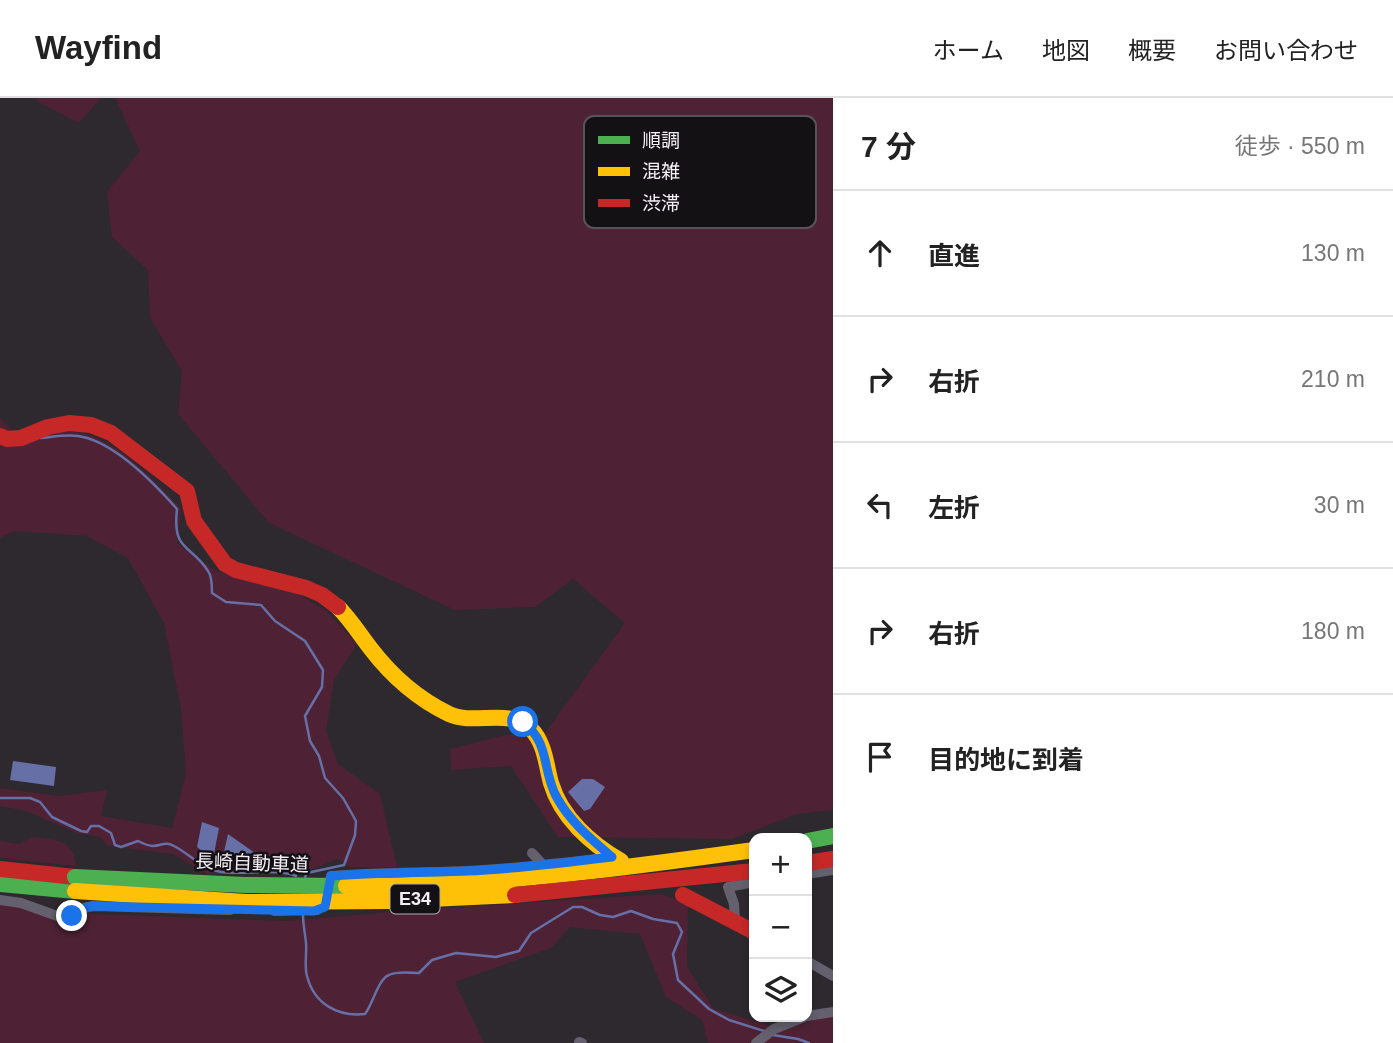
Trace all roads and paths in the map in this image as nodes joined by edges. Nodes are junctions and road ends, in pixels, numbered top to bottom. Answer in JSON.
{"nodes":[{"id":1,"x":0,"y":436,"type":"edge"},
{"id":2,"x":833,"y":836,"type":"edge"},
{"id":3,"x":812,"y":840,"type":"edge"},
{"id":4,"x":749,"y":851,"type":"edge"},
{"id":5,"x":532,"y":853,"type":"dead end"},
{"id":6,"x":617,"y":859,"type":"joint"},
{"id":7,"x":833,"y":859,"type":"edge"},
{"id":8,"x":812,"y":862,"type":"edge"},
{"id":9,"x":544,"y":866,"type":"junction"},
{"id":10,"x":0,"y":869,"type":"edge"},
{"id":11,"x":833,"y":870,"type":"edge"},
{"id":12,"x":749,"y":871,"type":"edge"},
{"id":13,"x":812,"y":873,"type":"edge"},
{"id":14,"x":749,"y":883,"type":"edge"},
{"id":15,"x":0,"y":884,"type":"edge"},
{"id":16,"x":75,"y":884,"type":"junction"},
{"id":17,"x":683,"y":895,"type":"dead end"},
{"id":18,"x":0,"y":900,"type":"edge"},
{"id":19,"x":735,"y":922,"type":"junction"},
{"id":20,"x":749,"y":929,"type":"edge"},
{"id":21,"x":812,"y":964,"type":"edge"},
{"id":22,"x":833,"y":976,"type":"edge"},
{"id":23,"x":833,"y":1012,"type":"edge"},
{"id":24,"x":812,"y":1015,"type":"edge"},
{"id":25,"x":791,"y":1022,"type":"edge"},
{"id":26,"x":760,"y":1040,"type":"edge"}],
"edges":[{"from":1,"to":6,"type":"main road"},
{"from":2,"to":3,"type":"main road"},
{"from":4,"to":16,"type":"main road","name":"長崎自動車道","number":"E34","bridge":true},
{"from":5,"to":9,"type":"street"},
{"from":6,"to":9,"type":"street"},
{"from":7,"to":8,"type":"main road"},
{"from":9,"to":18,"type":"street"},
{"from":10,"to":16,"type":"main road","name":"長崎自動車道","number":"E34"},
{"from":11,"to":13,"type":"street"},
{"from":12,"to":16,"type":"main road","name":"長崎自動車道","number":"E34","bridge":true},
{"from":14,"to":19,"type":"street"},
{"from":15,"to":16,"type":"main road","name":"長崎自動車道","number":"E34"},
{"from":17,"to":19,"type":"main road"},
{"from":19,"to":20,"type":"main road"},
{"from":21,"to":22,"type":"street"},
{"from":23,"to":24,"type":"street"},
{"from":25,"to":26,"type":"street"}]}
